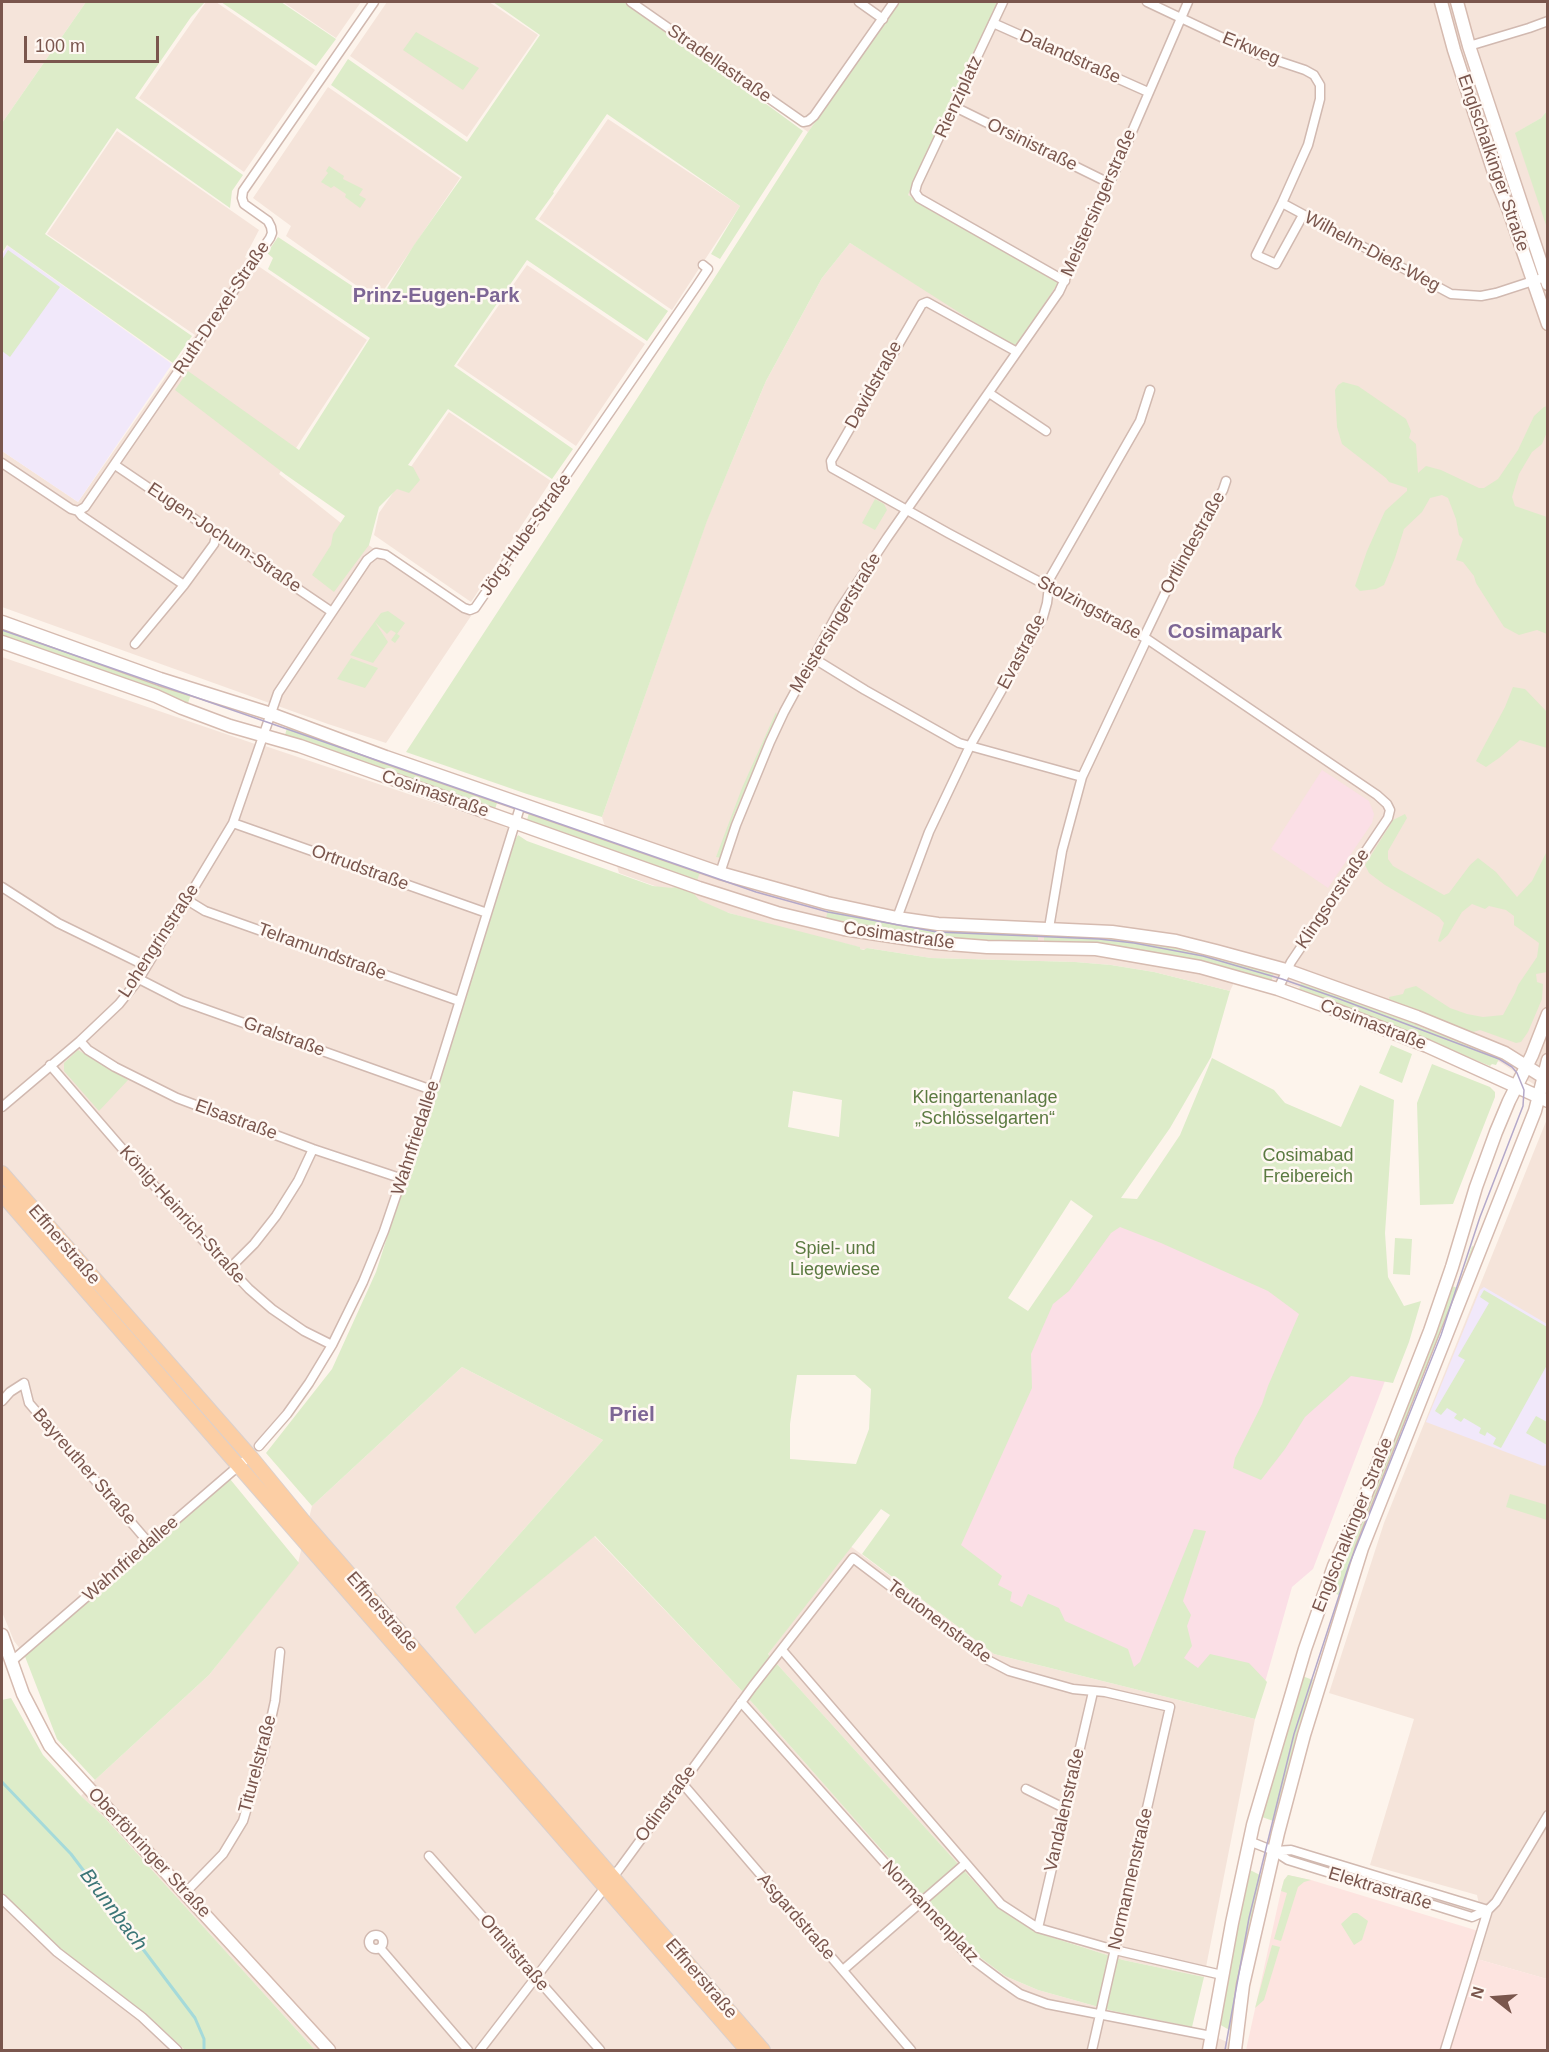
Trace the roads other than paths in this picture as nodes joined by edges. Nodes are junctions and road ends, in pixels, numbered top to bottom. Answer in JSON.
{"nodes":[{"id":1,"x":375,"y":2,"type":"edge"},
{"id":2,"x":634,"y":2,"type":"edge"},
{"id":3,"x":859,"y":2,"type":"edge"},
{"id":4,"x":894,"y":2,"type":"edge"},
{"id":5,"x":1003,"y":2,"type":"edge"},
{"id":6,"x":1147,"y":2,"type":"edge"},
{"id":7,"x":1188,"y":2,"type":"edge"},
{"id":8,"x":1442,"y":2,"type":"edge"},
{"id":9,"x":1457,"y":2,"type":"edge"},
{"id":10,"x":1181,"y":18,"type":"junction"},
{"id":11,"x":883,"y":19,"type":"junction"},
{"id":12,"x":1548,"y":21,"type":"edge"},
{"id":13,"x":993,"y":23,"type":"junction"},
{"id":14,"x":1468,"y":46,"type":"junction"},
{"id":15,"x":1148,"y":92,"type":"junction"},
{"id":16,"x":955,"y":107,"type":"junction"},
{"id":17,"x":1109,"y":183,"type":"junction"},
{"id":18,"x":1282,"y":203,"type":"junction"},
{"id":19,"x":1303,"y":215,"type":"junction"},
{"id":20,"x":703,"y":265,"type":"dead end"},
{"id":21,"x":1543,"y":279,"type":"edge"},
{"id":22,"x":1065,"y":281,"type":"junction"},
{"id":23,"x":1548,"y":324,"type":"edge"},
{"id":24,"x":1017,"y":352,"type":"junction"},
{"id":25,"x":1150,"y":390,"type":"dead end"},
{"id":26,"x":989,"y":393,"type":"junction"},
{"id":27,"x":1046,"y":431,"type":"dead end"},
{"id":28,"x":2,"y":463,"type":"edge"},
{"id":29,"x":116,"y":465,"type":"junction"},
{"id":30,"x":832,"y":468,"type":"joint"},
{"id":31,"x":1226,"y":482,"type":"dead end"},
{"id":32,"x":909,"y":509,"type":"junction"},
{"id":33,"x":78,"y":511,"type":"junction"},
{"id":34,"x":217,"y":533,"type":"junction"},
{"id":35,"x":184,"y":585,"type":"junction"},
{"id":36,"x":1047,"y":586,"type":"junction"},
{"id":37,"x":332,"y":612,"type":"junction"},
{"id":38,"x":2,"y":622,"type":"edge"},
{"id":39,"x":1146,"y":638,"type":"junction"},
{"id":40,"x":2,"y":642,"type":"edge"},
{"id":41,"x":135,"y":644,"type":"dead end"},
{"id":42,"x":813,"y":658,"type":"junction"},
{"id":43,"x":271,"y":714,"type":"junction"},
{"id":44,"x":263,"y":737,"type":"junction"},
{"id":45,"x":970,"y":746,"type":"junction"},
{"id":46,"x":1082,"y":777,"type":"junction"},
{"id":47,"x":521,"y":804,"type":"junction"},
{"id":48,"x":1390,"y":810,"type":"joint"},
{"id":49,"x":233,"y":823,"type":"junction"},
{"id":50,"x":516,"y":823,"type":"junction"},
{"id":51,"x":720,"y":873,"type":"junction"},
{"id":52,"x":2,"y":887,"type":"edge"},
{"id":53,"x":714,"y":893,"type":"junction"},
{"id":54,"x":187,"y":900,"type":"junction"},
{"id":55,"x":487,"y":914,"type":"junction"},
{"id":56,"x":897,"y":918,"type":"junction"},
{"id":57,"x":1049,"y":928,"type":"junction"},
{"id":58,"x":146,"y":966,"type":"junction"},
{"id":59,"x":1286,"y":970,"type":"junction"},
{"id":60,"x":139,"y":979,"type":"junction"},
{"id":61,"x":1278,"y":989,"type":"junction"},
{"id":62,"x":459,"y":1001,"type":"junction"},
{"id":63,"x":1548,"y":1014,"type":"edge"},
{"id":64,"x":80,"y":1041,"type":"junction"},
{"id":65,"x":1548,"y":1060,"type":"edge"},
{"id":66,"x":50,"y":1065,"type":"junction"},
{"id":67,"x":1527,"y":1066,"type":"junction"},
{"id":68,"x":1546,"y":1079,"type":"edge"},
{"id":69,"x":1516,"y":1086,"type":"junction"},
{"id":70,"x":432,"y":1090,"type":"junction"},
{"id":71,"x":1544,"y":1099,"type":"edge"},
{"id":72,"x":2,"y":1107,"type":"edge"},
{"id":73,"x":313,"y":1149,"type":"junction"},
{"id":74,"x":2,"y":1173,"type":"edge"},
{"id":75,"x":403,"y":1179,"type":"junction"},
{"id":76,"x":2,"y":1194,"type":"edge"},
{"id":77,"x":230,"y":1269,"type":"junction"},
{"id":78,"x":332,"y":1345,"type":"junction"},
{"id":79,"x":2,"y":1401,"type":"edge"},
{"id":80,"x":254,"y":1451,"type":"junction"},
{"id":81,"x":239,"y":1467,"type":"junction"},
{"id":82,"x":148,"y":1542,"type":"junction"},
{"id":83,"x":853,"y":1558,"type":"joint"},
{"id":84,"x":2,"y":1635,"type":"edge"},
{"id":85,"x":782,"y":1650,"type":"junction"},
{"id":86,"x":280,"y":1652,"type":"dead end"},
{"id":87,"x":12,"y":1661,"type":"junction"},
{"id":88,"x":1092,"y":1692,"type":"junction"},
{"id":89,"x":741,"y":1702,"type":"junction"},
{"id":90,"x":1170,"y":1707,"type":"joint"},
{"id":91,"x":682,"y":1783,"type":"junction"},
{"id":92,"x":1026,"y":1789,"type":"dead end"},
{"id":93,"x":1066,"y":1809,"type":"junction"},
{"id":94,"x":1548,"y":1815,"type":"edge"},
{"id":95,"x":1250,"y":1841,"type":"junction"},
{"id":96,"x":1274,"y":1851,"type":"junction"},
{"id":97,"x":429,"y":1856,"type":"dead end"},
{"id":98,"x":965,"y":1864,"type":"junction"},
{"id":99,"x":609,"y":1882,"type":"junction"},
{"id":100,"x":186,"y":1892,"type":"junction"},
{"id":101,"x":2,"y":1899,"type":"edge"},
{"id":102,"x":919,"y":1903,"type":"junction"},
{"id":103,"x":1488,"y":1910,"type":"junction"},
{"id":104,"x":1038,"y":1928,"type":"junction"},
{"id":105,"x":380,"y":1948,"type":"dead end"},
{"id":106,"x":1115,"y":1950,"type":"junction"},
{"id":107,"x":843,"y":1970,"type":"junction"},
{"id":108,"x":1222,"y":1975,"type":"junction"},
{"id":109,"x":536,"y":1977,"type":"junction"},
{"id":110,"x":1100,"y":2015,"type":"junction"},
{"id":111,"x":1211,"y":2036,"type":"junction"},
{"id":112,"x":177,"y":2050,"type":"edge"},
{"id":113,"x":329,"y":2050,"type":"edge"},
{"id":114,"x":468,"y":2050,"type":"edge"},
{"id":115,"x":480,"y":2050,"type":"edge"},
{"id":116,"x":600,"y":2050,"type":"edge"},
{"id":117,"x":747,"y":2050,"type":"edge"},
{"id":118,"x":763,"y":2050,"type":"edge"},
{"id":119,"x":911,"y":2050,"type":"edge"},
{"id":120,"x":1092,"y":2050,"type":"edge"},
{"id":121,"x":1209,"y":2050,"type":"edge"},
{"id":122,"x":1235,"y":2050,"type":"edge"},
{"id":123,"x":1445,"y":2050,"type":"edge"}],
"edges":[{"from":1,"to":29,"type":"street","name":"Ruth-Drexel-Straße"},
{"from":2,"to":11,"type":"street","name":"Stradellastraße"},
{"from":3,"to":11,"type":"street"},
{"from":4,"to":11,"type":"street"},
{"from":5,"to":13,"type":"street","name":"Rienziplatz"},
{"from":6,"to":10,"type":"street","name":"Erkweg"},
{"from":7,"to":10,"type":"street","name":"Meistersingerstraße"},
{"from":8,"to":21,"type":"main road","name":"Englschalkinger Straße"},
{"from":9,"to":14,"type":"main road","name":"Englschalkinger Straße"},
{"from":10,"to":15,"type":"street","name":"Meistersingerstraße"},
{"from":10,"to":18,"type":"street","name":"Erkweg"},
{"from":12,"to":14,"type":"street"},
{"from":13,"to":15,"type":"street","name":"Dalandstraße"},
{"from":13,"to":16,"type":"street","name":"Rienziplatz"},
{"from":14,"to":21,"type":"main road","name":"Englschalkinger Straße"},
{"from":15,"to":17,"type":"street","name":"Meistersingerstraße"},
{"from":16,"to":17,"type":"street","name":"Orsinistraße"},
{"from":16,"to":22,"type":"street","name":"Rienziplatz"},
{"from":17,"to":22,"type":"street","name":"Meistersingerstraße"},
{"from":18,"to":19,"type":"street","name":"Wilhelm-Dieß-Weg"},
{"from":18,"to":19,"type":"street"},
{"from":19,"to":21,"type":"street","name":"Wilhelm-Dieß-Weg"},
{"from":20,"to":37,"type":"street","name":"Jörg-Hube-Straße"},
{"from":21,"to":23,"type":"main road","name":"Englschalkinger Straße"},
{"from":22,"to":24,"type":"street","name":"Meistersingerstraße"},
{"from":24,"to":26,"type":"street","name":"Meistersingerstraße"},
{"from":24,"to":30,"type":"street","name":"Davidstraße"},
{"from":25,"to":36,"type":"street","name":"Evastraße"},
{"from":26,"to":27,"type":"street"},
{"from":26,"to":32,"type":"street","name":"Meistersingerstraße"},
{"from":28,"to":33,"type":"street"},
{"from":29,"to":33,"type":"street","name":"Ruth-Drexel-Straße"},
{"from":29,"to":34,"type":"street","name":"Eugen-Jochum-Straße"},
{"from":30,"to":32,"type":"street","name":"Stolzingstraße"},
{"from":31,"to":39,"type":"street","name":"Ortlindestraße"},
{"from":32,"to":36,"type":"street","name":"Stolzingstraße"},
{"from":32,"to":42,"type":"street","name":"Meistersingerstraße"},
{"from":33,"to":35,"type":"street"},
{"from":34,"to":35,"type":"street"},
{"from":34,"to":37,"type":"street","name":"Eugen-Jochum-Straße"},
{"from":35,"to":41,"type":"street"},
{"from":36,"to":39,"type":"street","name":"Stolzingstraße"},
{"from":36,"to":45,"type":"street","name":"Evastraße"},
{"from":37,"to":43,"type":"street","name":"Jörg-Hube-Straße"},
{"from":38,"to":43,"type":"main road","name":"Cosimastraße"},
{"from":39,"to":46,"type":"street","name":"Ortlindestraße"},
{"from":39,"to":48,"type":"street","name":"Stolzingstraße"},
{"from":40,"to":44,"type":"main road","name":"Cosimastraße"},
{"from":42,"to":45,"type":"street"},
{"from":42,"to":51,"type":"street","name":"Meistersingerstraße"},
{"from":43,"to":44,"type":"street"},
{"from":43,"to":47,"type":"main road","name":"Cosimastraße"},
{"from":44,"to":49,"type":"street","name":"Lohengrinstraße"},
{"from":44,"to":50,"type":"main road","name":"Cosimastraße"},
{"from":45,"to":46,"type":"street"},
{"from":45,"to":56,"type":"street","name":"Evastraße"},
{"from":46,"to":57,"type":"street","name":"Ortlindestraße"},
{"from":47,"to":50,"type":"street","name":"Wahnfriedallee"},
{"from":47,"to":51,"type":"main road","name":"Cosimastraße"},
{"from":48,"to":59,"type":"street","name":"Klingsorstraße"},
{"from":49,"to":54,"type":"street","name":"Lohengrinstraße"},
{"from":49,"to":55,"type":"street","name":"Ortrudstraße"},
{"from":50,"to":53,"type":"main road","name":"Cosimastraße"},
{"from":50,"to":55,"type":"street","name":"Wahnfriedallee"},
{"from":51,"to":53,"type":"main road"},
{"from":51,"to":56,"type":"main road","name":"Cosimastraße"},
{"from":52,"to":58,"type":"street"},
{"from":53,"to":61,"type":"main road","name":"Cosimastraße"},
{"from":54,"to":58,"type":"street","name":"Lohengrinstraße"},
{"from":54,"to":62,"type":"street","name":"Telramundstraße"},
{"from":55,"to":62,"type":"street","name":"Wahnfriedallee"},
{"from":56,"to":57,"type":"main road","name":"Cosimastraße"},
{"from":57,"to":59,"type":"main road","name":"Cosimastraße"},
{"from":58,"to":60,"type":"street","name":"Lohengrinstraße"},
{"from":59,"to":61,"type":"street","name":"Klingsorstraße"},
{"from":59,"to":67,"type":"main road","name":"Cosimastraße"},
{"from":60,"to":64,"type":"street","name":"Lohengrinstraße"},
{"from":60,"to":70,"type":"street","name":"Gralstraße"},
{"from":61,"to":69,"type":"main road","name":"Cosimastraße"},
{"from":62,"to":70,"type":"street","name":"Wahnfriedallee"},
{"from":63,"to":67,"type":"main road","name":"Englschalkinger Straße"},
{"from":64,"to":66,"type":"street","name":"Lohengrinstraße"},
{"from":64,"to":73,"type":"street","name":"Elsastraße"},
{"from":65,"to":68,"type":"main road","name":"Englschalkinger Straße"},
{"from":66,"to":72,"type":"street","name":"Lohengrinstraße"},
{"from":66,"to":77,"type":"street","name":"König-Heinrich-Straße"},
{"from":67,"to":68,"type":"main road","name":"Cosimastraße"},
{"from":67,"to":69,"type":"main road","name":"Englschalkinger Straße"},
{"from":68,"to":71,"type":"main road","name":"Englschalkinger Straße"},
{"from":69,"to":71,"type":"main road","name":"Cosimastraße"},
{"from":69,"to":95,"type":"main road","name":"Englschalkinger Straße"},
{"from":70,"to":75,"type":"street","name":"Wahnfriedallee"},
{"from":71,"to":96,"type":"main road","name":"Englschalkinger Straße"},
{"from":73,"to":75,"type":"street","name":"Elsastraße"},
{"from":73,"to":77,"type":"street"},
{"from":74,"to":80,"type":"main road","name":"Effnerstraße"},
{"from":75,"to":78,"type":"street","name":"Wahnfriedallee"},
{"from":76,"to":81,"type":"main road","name":"Effnerstraße"},
{"from":77,"to":78,"type":"street","name":"König-Heinrich-Straße"},
{"from":78,"to":80,"type":"street","name":"Wahnfriedallee"},
{"from":79,"to":82,"type":"street","name":"Bayreuther Straße"},
{"from":80,"to":81,"type":"street","name":"Wahnfriedallee"},
{"from":80,"to":99,"type":"main road","name":"Effnerstraße"},
{"from":81,"to":82,"type":"street","name":"Wahnfriedallee"},
{"from":81,"to":99,"type":"main road","name":"Effnerstraße"},
{"from":82,"to":87,"type":"street","name":"Wahnfriedallee"},
{"from":83,"to":85,"type":"street","name":"Odinstraße"},
{"from":83,"to":88,"type":"street","name":"Teutonenstraße"},
{"from":84,"to":87,"type":"main road","name":"Oberföhringer Straße"},
{"from":85,"to":89,"type":"street","name":"Odinstraße"},
{"from":85,"to":98,"type":"street"},
{"from":86,"to":100,"type":"street","name":"Titurelstraße"},
{"from":87,"to":100,"type":"main road","name":"Oberföhringer Straße"},
{"from":88,"to":90,"type":"street","name":"Teutonenstraße"},
{"from":88,"to":93,"type":"street","name":"Vandalenstraße"},
{"from":89,"to":91,"type":"street","name":"Odinstraße"},
{"from":89,"to":102,"type":"street","name":"Normannenplatz"},
{"from":90,"to":106,"type":"street","name":"Normannenstraße"},
{"from":91,"to":99,"type":"street","name":"Odinstraße"},
{"from":91,"to":107,"type":"street","name":"Asgardstraße"},
{"from":92,"to":93,"type":"street"},
{"from":93,"to":104,"type":"street","name":"Vandalenstraße"},
{"from":94,"to":103,"type":"street"},
{"from":95,"to":96,"type":"street","name":"Elektrastraße"},
{"from":95,"to":108,"type":"main road","name":"Englschalkinger Straße"},
{"from":96,"to":103,"type":"street","name":"Elektrastraße"},
{"from":96,"to":122,"type":"main road","name":"Englschalkinger Straße"},
{"from":97,"to":109,"type":"street","name":"Ortnitstraße"},
{"from":98,"to":102,"type":"street"},
{"from":98,"to":104,"type":"street"},
{"from":99,"to":109,"type":"street","name":"Odinstraße"},
{"from":99,"to":117,"type":"main road","name":"Effnerstraße"},
{"from":99,"to":118,"type":"main road","name":"Effnerstraße"},
{"from":100,"to":113,"type":"main road","name":"Oberföhringer Straße"},
{"from":101,"to":112,"type":"street"},
{"from":102,"to":107,"type":"street"},
{"from":102,"to":110,"type":"street","name":"Normannenplatz"},
{"from":103,"to":123,"type":"street"},
{"from":104,"to":106,"type":"street"},
{"from":105,"to":114,"type":"street"},
{"from":106,"to":108,"type":"street"},
{"from":106,"to":110,"type":"street","name":"Normannenstraße"},
{"from":107,"to":119,"type":"street","name":"Asgardstraße"},
{"from":108,"to":111,"type":"main road","name":"Englschalkinger Straße"},
{"from":109,"to":115,"type":"street","name":"Odinstraße"},
{"from":109,"to":116,"type":"street","name":"Ortnitstraße"},
{"from":110,"to":111,"type":"street","name":"Normannenplatz"},
{"from":110,"to":120,"type":"street","name":"Normannenstraße"},
{"from":111,"to":121,"type":"main road","name":"Englschalkinger Straße"}]}
